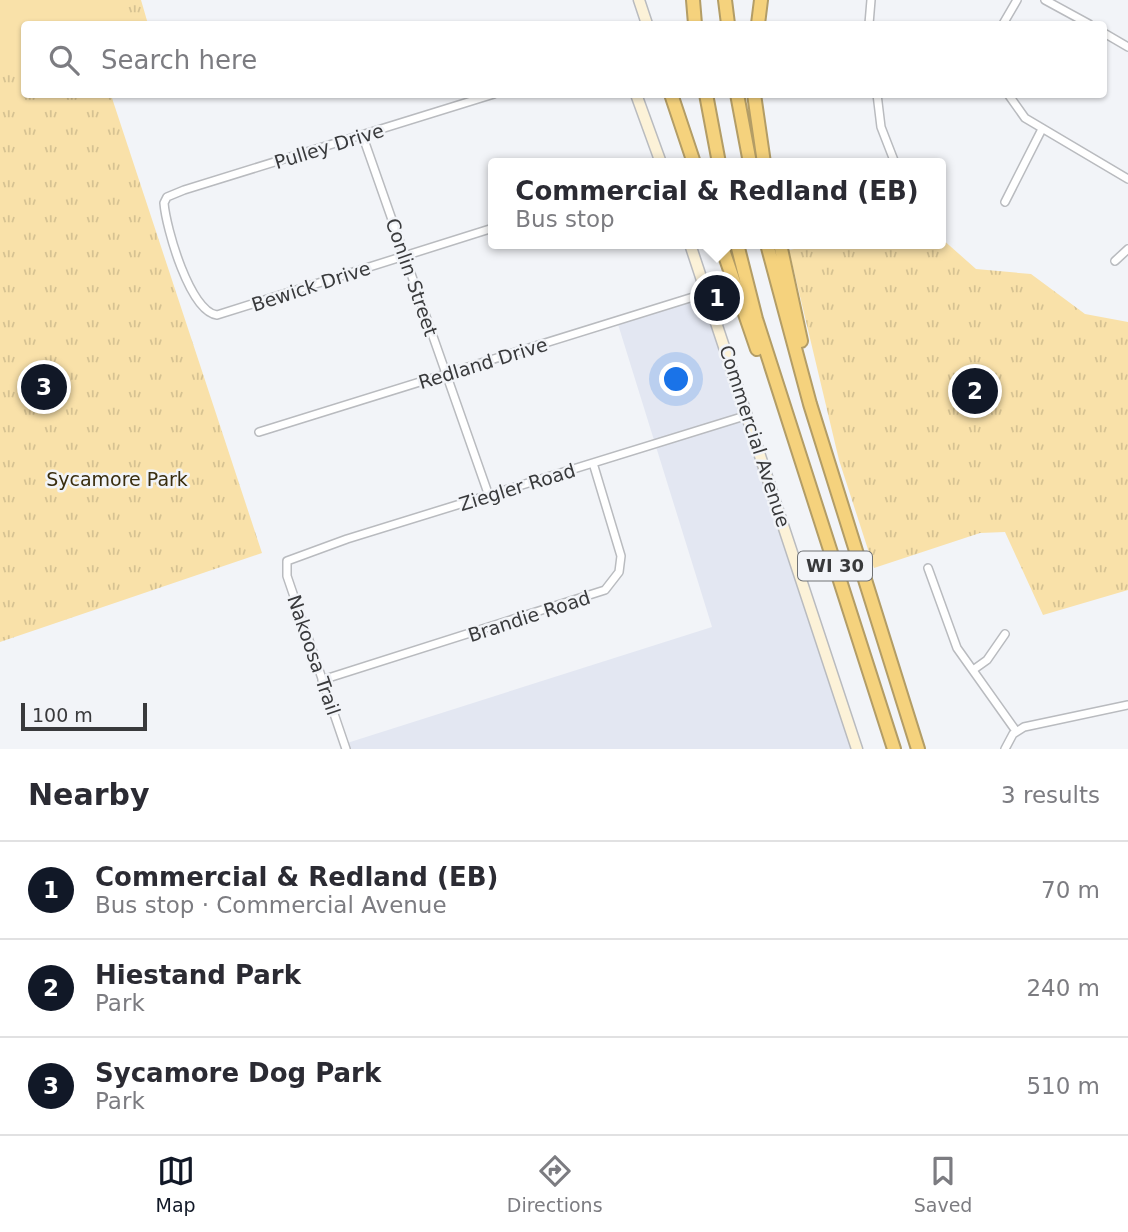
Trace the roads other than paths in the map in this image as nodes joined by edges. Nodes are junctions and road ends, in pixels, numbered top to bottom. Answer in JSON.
{"nodes":[{"id":1,"x":639,"y":0,"type":"edge"},
{"id":2,"x":693,"y":0,"type":"edge"},
{"id":3,"x":725,"y":0,"type":"edge"},
{"id":4,"x":761,"y":0,"type":"edge"},
{"id":5,"x":871,"y":0,"type":"edge"},
{"id":6,"x":1017,"y":0,"type":"edge"},
{"id":7,"x":1045,"y":0,"type":"edge"},
{"id":8,"x":646,"y":21,"type":"edge"},
{"id":9,"x":695,"y":21,"type":"edge"},
{"id":10,"x":728,"y":21,"type":"edge"},
{"id":11,"x":758,"y":21,"type":"edge"},
{"id":12,"x":870,"y":21,"type":"edge"},
{"id":13,"x":1005,"y":21,"type":"edge"},
{"id":14,"x":1084,"y":21,"type":"edge"},
{"id":15,"x":1107,"y":35,"type":"edge"},
{"id":16,"x":1128,"y":47,"type":"edge"},
{"id":17,"x":482,"y":98,"type":"edge"},
{"id":18,"x":637,"y":98,"type":"edge"},
{"id":19,"x":672,"y":98,"type":"edge"},
{"id":20,"x":707,"y":98,"type":"edge"},
{"id":21,"x":738,"y":98,"type":"edge"},
{"id":22,"x":755,"y":98,"type":"edge"},
{"id":23,"x":877,"y":98,"type":"edge"},
{"id":24,"x":1011,"y":98,"type":"edge"},
{"id":25,"x":1042,"y":129,"type":"junction"},
{"id":26,"x":363,"y":137,"type":"junction"},
{"id":27,"x":659,"y":158,"type":"edge"},
{"id":28,"x":692,"y":158,"type":"edge"},
{"id":29,"x":718,"y":158,"type":"edge"},
{"id":30,"x":749,"y":158,"type":"edge"},
{"id":31,"x":763,"y":158,"type":"edge"},
{"id":32,"x":893,"y":158,"type":"edge"},
{"id":33,"x":1128,"y":179,"type":"edge"},
{"id":34,"x":1005,"y":202,"type":"dead end"},
{"id":35,"x":488,"y":230,"type":"edge"},
{"id":36,"x":692,"y":249,"type":"edge"},
{"id":37,"x":722,"y":249,"type":"edge"},
{"id":38,"x":738,"y":249,"type":"edge"},
{"id":39,"x":768,"y":249,"type":"edge"},
{"id":40,"x":781,"y":249,"type":"edge"},
{"id":41,"x":1128,"y":249,"type":"edge"},
{"id":42,"x":404,"y":256,"type":"junction"},
{"id":43,"x":1115,"y":261,"type":"dead end"},
{"id":44,"x":706,"y":293,"type":"junction"},
{"id":45,"x":209,"y":314,"type":"joint"},
{"id":46,"x":446,"y":374,"type":"junction"},
{"id":47,"x":748,"y":415,"type":"junction"},
{"id":48,"x":260,"y":432,"type":"dead end"},
{"id":49,"x":797,"y":450,"type":"junction"},
{"id":50,"x":593,"y":463,"type":"junction"},
{"id":51,"x":829,"y":467,"type":"junction"},
{"id":52,"x":489,"y":496,"type":"junction"},
{"id":53,"x":287,"y":561,"type":"joint"},
{"id":54,"x":928,"y":568,"type":"dead end"},
{"id":55,"x":1005,"y":634,"type":"dead end"},
{"id":56,"x":973,"y":670,"type":"junction"},
{"id":57,"x":322,"y":680,"type":"junction"},
{"id":58,"x":1128,"y":705,"type":"edge"},
{"id":59,"x":1016,"y":732,"type":"junction"},
{"id":60,"x":893,"y":745,"type":"edge"},
{"id":61,"x":1006,"y":748,"type":"edge"},
{"id":62,"x":346,"y":749,"type":"edge"},
{"id":63,"x":857,"y":749,"type":"edge"},
{"id":64,"x":918,"y":749,"type":"edge"}],
"edges":[{"from":1,"to":8,"type":"street"},
{"from":2,"to":9,"type":"highway"},
{"from":3,"to":10,"type":"highway"},
{"from":4,"to":11,"type":"highway"},
{"from":5,"to":12,"type":"street"},
{"from":6,"to":13,"type":"street"},
{"from":7,"to":14,"type":"street"},
{"from":15,"to":16,"type":"street"},
{"from":17,"to":26,"type":"street","name":"Pulley Drive"},
{"from":18,"to":27,"type":"street"},
{"from":19,"to":28,"type":"highway"},
{"from":20,"to":29,"type":"highway"},
{"from":21,"to":30,"type":"highway"},
{"from":22,"to":31,"type":"highway"},
{"from":23,"to":32,"type":"street"},
{"from":24,"to":25,"type":"street"},
{"from":25,"to":33,"type":"street"},
{"from":25,"to":34,"type":"street"},
{"from":26,"to":42,"type":"street","name":"Conlin Street"},
{"from":26,"to":45,"type":"street","name":"Pulley Drive"},
{"from":35,"to":42,"type":"street","name":"Bewick Drive"},
{"from":36,"to":44,"type":"street","name":"Commercial Avenue"},
{"from":37,"to":49,"type":"highway"},
{"from":38,"to":49,"type":"highway","number":"WI 30"},
{"from":39,"to":51,"type":"highway","number":"WI 30"},
{"from":40,"to":51,"type":"highway"},
{"from":41,"to":43,"type":"street"},
{"from":42,"to":45,"type":"street","name":"Bewick Drive"},
{"from":42,"to":46,"type":"street","name":"Conlin Street"},
{"from":44,"to":46,"type":"street","name":"Redland Drive"},
{"from":44,"to":47,"type":"street","name":"Commercial Avenue"},
{"from":46,"to":48,"type":"street","name":"Redland Drive"},
{"from":46,"to":52,"type":"street","name":"Conlin Street"},
{"from":47,"to":50,"type":"street","name":"Ziegler Road"},
{"from":47,"to":63,"type":"street","name":"Commercial Avenue"},
{"from":49,"to":60,"type":"highway","number":"WI 30"},
{"from":50,"to":52,"type":"street","name":"Ziegler Road"},
{"from":50,"to":57,"type":"street","name":"Brandie Road"},
{"from":51,"to":64,"type":"highway","number":"WI 30"},
{"from":52,"to":53,"type":"street","name":"Ziegler Road"},
{"from":53,"to":57,"type":"street","name":"Nakoosa Trail"},
{"from":54,"to":56,"type":"street"},
{"from":55,"to":56,"type":"street"},
{"from":56,"to":59,"type":"street"},
{"from":57,"to":62,"type":"street","name":"Nakoosa Trail"},
{"from":58,"to":59,"type":"street"},
{"from":59,"to":61,"type":"street"}]}
